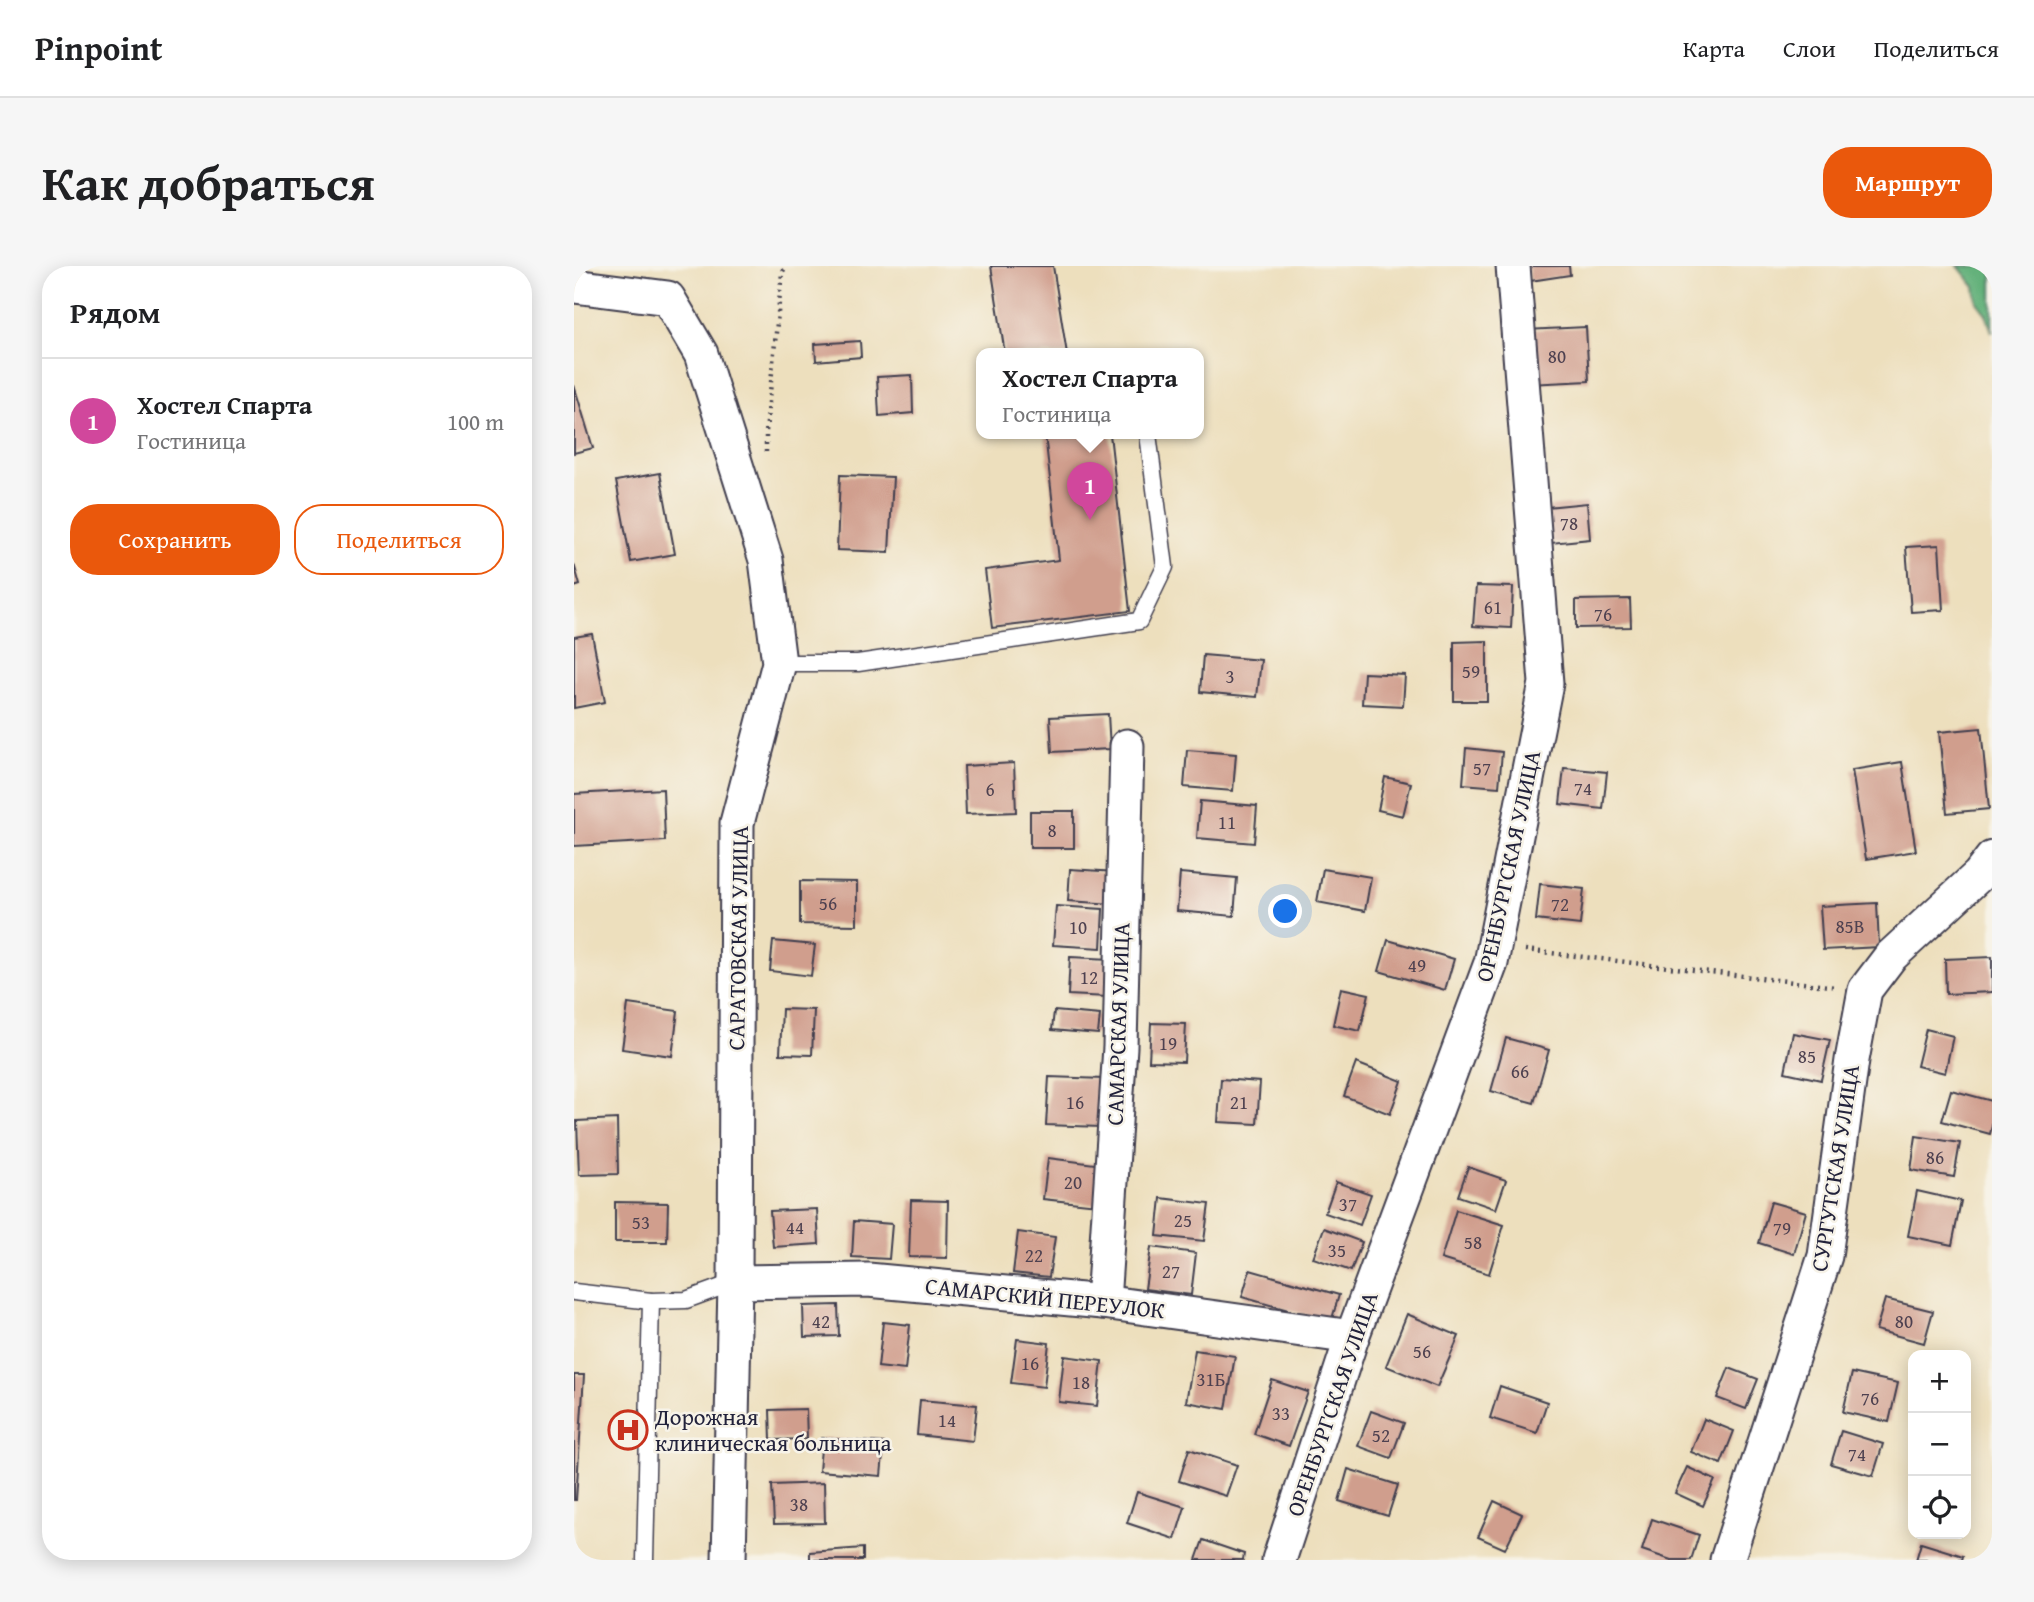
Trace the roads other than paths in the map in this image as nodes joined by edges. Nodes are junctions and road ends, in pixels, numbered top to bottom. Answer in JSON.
{"nodes":[{"id":1,"x":1513,"y":266,"type":"edge"},
{"id":2,"x":574,"y":286,"type":"edge"},
{"id":3,"x":1149,"y":439,"type":"edge"},
{"id":4,"x":779,"y":663,"type":"junction"},
{"id":5,"x":1127,"y":746,"type":"dead end"},
{"id":6,"x":1992,"y":858,"type":"edge"},
{"id":7,"x":735,"y":1282,"type":"junction"},
{"id":8,"x":574,"y":1292,"type":"edge"},
{"id":9,"x":651,"y":1301,"type":"junction"},
{"id":10,"x":1103,"y":1302,"type":"junction"},
{"id":11,"x":1352,"y":1337,"type":"junction"},
{"id":12,"x":645,"y":1560,"type":"edge"},
{"id":13,"x":729,"y":1560,"type":"edge"},
{"id":14,"x":1279,"y":1560,"type":"edge"},
{"id":15,"x":1727,"y":1560,"type":"edge"}],
"edges":[{"from":1,"to":11,"type":"street","name":"ОРЕНБУРГСКАЯ УЛИЦА"},
{"from":2,"to":4,"type":"street","name":"САРАТОВСКАЯ УЛИЦА"},
{"from":3,"to":4,"type":"lane"},
{"from":4,"to":7,"type":"street","name":"САРАТОВСКАЯ УЛИЦА"},
{"from":5,"to":10,"type":"street","name":"САМАРСКАЯ УЛИЦА"},
{"from":6,"to":15,"type":"street","name":"СУРГУТСКАЯ УЛИЦА"},
{"from":7,"to":9,"type":"lane"},
{"from":7,"to":10,"type":"street","name":"САМАРСКИЙ ПЕРЕУЛОК"},
{"from":7,"to":13,"type":"street","name":"САРАТОВСКАЯ УЛИЦА"},
{"from":8,"to":9,"type":"lane"},
{"from":9,"to":12,"type":"lane"},
{"from":10,"to":11,"type":"street","name":"САМАРСКИЙ ПЕРЕУЛОК"},
{"from":11,"to":14,"type":"street","name":"ОРЕНБУРГСКАЯ УЛИЦА"}]}
